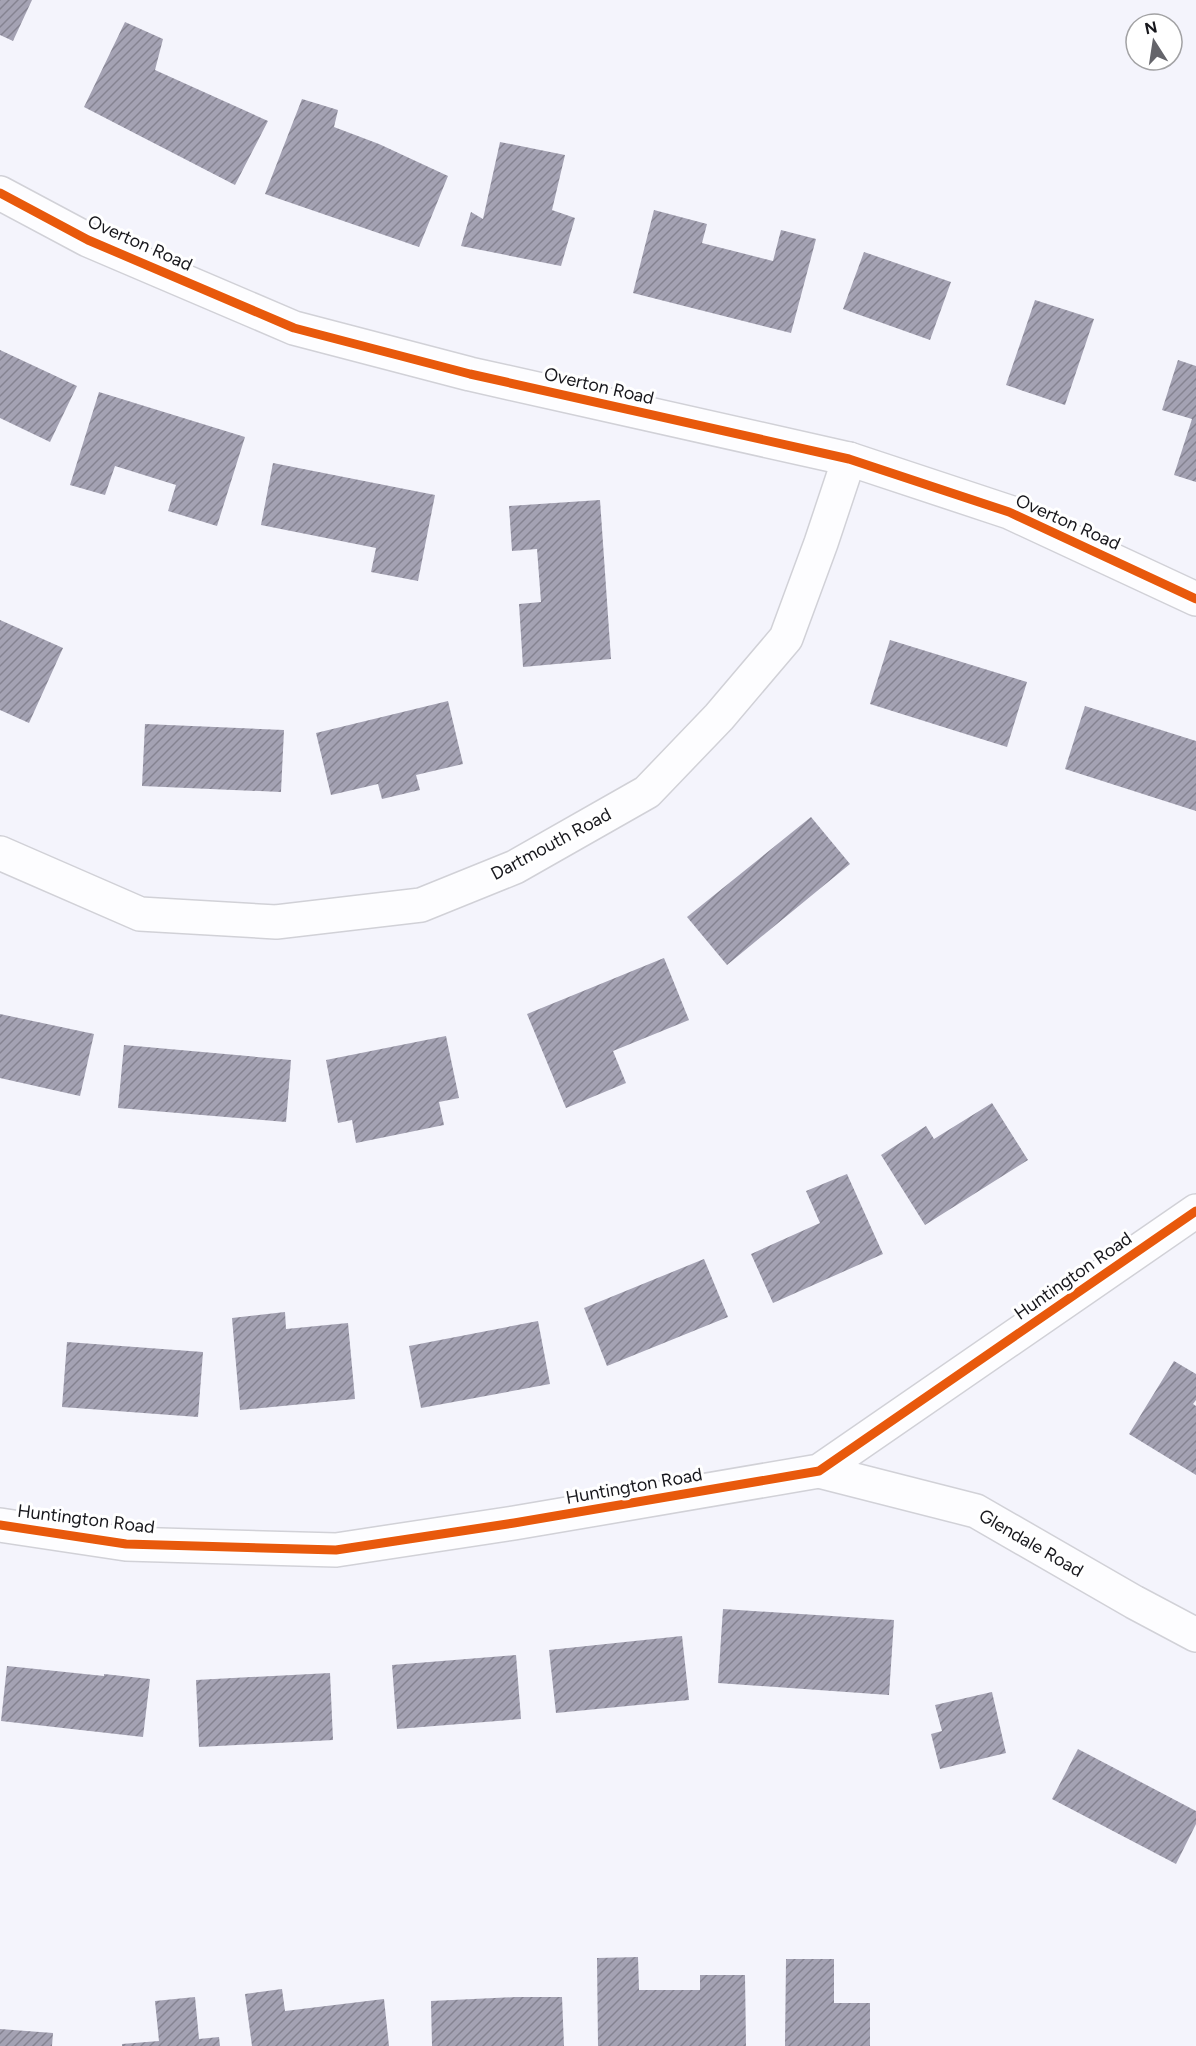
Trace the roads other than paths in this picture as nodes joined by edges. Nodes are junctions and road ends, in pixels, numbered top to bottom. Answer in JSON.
{"nodes":[{"id":1,"x":0,"y":194,"type":"edge"},
{"id":2,"x":849,"y":459,"type":"junction"},
{"id":3,"x":1196,"y":599,"type":"edge"},
{"id":4,"x":0,"y":853,"type":"edge"},
{"id":5,"x":1196,"y":1211,"type":"edge"},
{"id":6,"x":819,"y":1471,"type":"junction"},
{"id":7,"x":0,"y":1525,"type":"edge"},
{"id":8,"x":1196,"y":1635,"type":"edge"}],
"edges":[{"from":1,"to":2,"type":"street","name":"Overton Road"},
{"from":2,"to":3,"type":"street","name":"Overton Road"},
{"from":2,"to":4,"type":"street","name":"Dartmouth Road"},
{"from":5,"to":6,"type":"street","name":"Huntington Road"},
{"from":6,"to":7,"type":"street","name":"Huntington Road"},
{"from":6,"to":8,"type":"street","name":"Glendale Road"}]}
